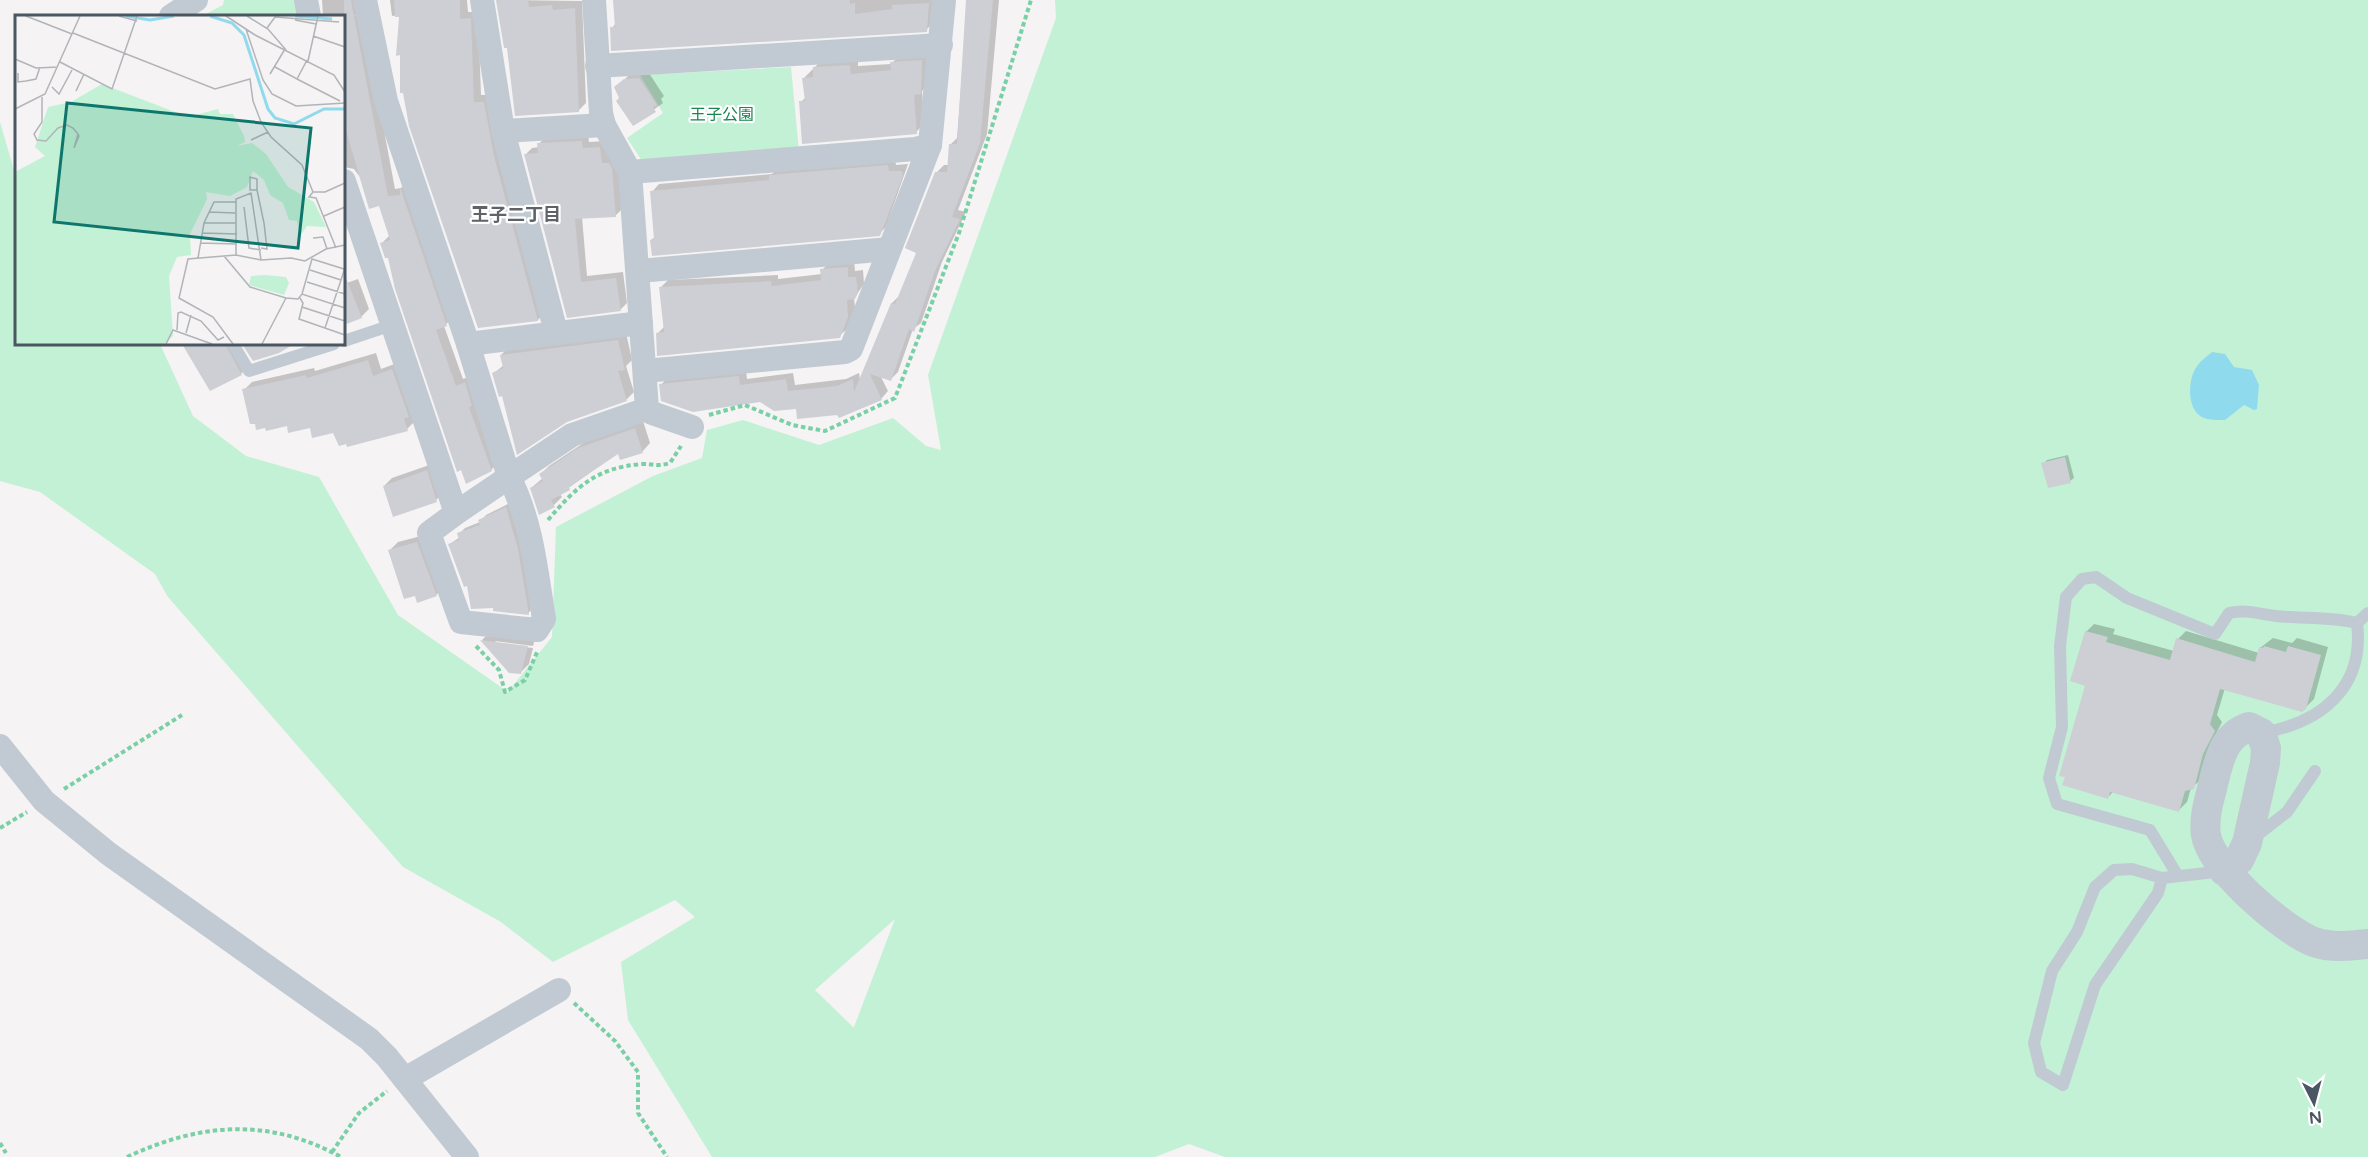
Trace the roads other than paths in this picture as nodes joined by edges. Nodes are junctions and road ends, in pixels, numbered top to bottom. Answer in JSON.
{"nodes":[{"id":1,"x":196,"y":0,"type":"edge"},
{"id":2,"x":306,"y":0,"type":"edge"},
{"id":3,"x":365,"y":0,"type":"edge"},
{"id":4,"x":482,"y":0,"type":"edge"},
{"id":5,"x":594,"y":0,"type":"edge"},
{"id":6,"x":944,"y":0,"type":"edge"},
{"id":7,"x":173,"y":15,"type":"edge"},
{"id":8,"x":309,"y":15,"type":"edge"},
{"id":9,"x":941,"y":45,"type":"junction"},
{"id":10,"x":597,"y":66,"type":"junction"},
{"id":11,"x":604,"y":125,"type":"junction"},
{"id":12,"x":503,"y":131,"type":"junction"},
{"id":13,"x":930,"y":145,"type":"junction"},
{"id":14,"x":630,"y":172,"type":"junction"},
{"id":15,"x":345,"y":186,"type":"edge"},
{"id":16,"x":351,"y":220,"type":"edge"},
{"id":17,"x":889,"y":249,"type":"junction"},
{"id":18,"x":639,"y":271,"type":"junction"},
{"id":19,"x":641,"y":323,"type":"junction"},
{"id":20,"x":392,"y":325,"type":"junction"},
{"id":21,"x":556,"y":332,"type":"junction"},
{"id":22,"x":345,"y":340,"type":"edge"},
{"id":23,"x":468,"y":344,"type":"junction"},
{"id":24,"x":234,"y":345,"type":"edge"},
{"id":25,"x":331,"y":345,"type":"edge"},
{"id":26,"x":645,"y":371,"type":"junction"},
{"id":27,"x":647,"y":409,"type":"junction"},
{"id":28,"x":692,"y":427,"type":"dead end"},
{"id":29,"x":509,"y":477,"type":"junction"},
{"id":30,"x":456,"y":513,"type":"junction"},
{"id":31,"x":2368,"y":613,"type":"edge"},
{"id":32,"x":2357,"y":623,"type":"junction"},
{"id":33,"x":2261,"y":733,"type":"junction"},
{"id":34,"x":0,"y":746,"type":"edge"},
{"id":35,"x":2314,"y":771,"type":"dead end"},
{"id":36,"x":2247,"y":843,"type":"junction"},
{"id":37,"x":2224,"y":871,"type":"junction"},
{"id":38,"x":2178,"y":876,"type":"junction"},
{"id":39,"x":2162,"y":878,"type":"junction"},
{"id":40,"x":2368,"y":944,"type":"edge"},
{"id":41,"x":559,"y":990,"type":"road end"},
{"id":42,"x":405,"y":1079,"type":"junction"},
{"id":43,"x":467,"y":1157,"type":"edge"}],
"edges":[{"from":1,"to":7,"type":"street"},
{"from":2,"to":8,"type":"street"},
{"from":3,"to":23,"type":"street"},
{"from":4,"to":12,"type":"street"},
{"from":5,"to":10,"type":"street"},
{"from":6,"to":9,"type":"street"},
{"from":9,"to":10,"type":"street"},
{"from":9,"to":13,"type":"street"},
{"from":10,"to":11,"type":"street"},
{"from":11,"to":12,"type":"street"},
{"from":11,"to":14,"type":"street"},
{"from":12,"to":21,"type":"street"},
{"from":13,"to":14,"type":"street"},
{"from":13,"to":17,"type":"street"},
{"from":14,"to":18,"type":"street"},
{"from":15,"to":16,"type":"street"},
{"from":16,"to":20,"type":"street"},
{"from":17,"to":18,"type":"street"},
{"from":17,"to":26,"type":"street"},
{"from":18,"to":19,"type":"street"},
{"from":19,"to":21,"type":"street"},
{"from":19,"to":26,"type":"street"},
{"from":20,"to":22,"type":"lane"},
{"from":20,"to":30,"type":"street"},
{"from":21,"to":23,"type":"street"},
{"from":23,"to":29,"type":"street"},
{"from":24,"to":25,"type":"lane"},
{"from":26,"to":27,"type":"street"},
{"from":27,"to":28,"type":"street"},
{"from":27,"to":29,"type":"street"},
{"from":29,"to":30,"type":"street"},
{"from":29,"to":30,"type":"street"},
{"from":31,"to":32,"type":"lane"},
{"from":32,"to":33,"type":"lane"},
{"from":32,"to":38,"type":"lane"},
{"from":33,"to":36,"type":"street"},
{"from":33,"to":37,"type":"street"},
{"from":34,"to":42,"type":"street"},
{"from":35,"to":36,"type":"lane"},
{"from":36,"to":37,"type":"street"},
{"from":37,"to":38,"type":"lane"},
{"from":37,"to":40,"type":"street"},
{"from":38,"to":39,"type":"lane"},
{"from":39,"to":39,"type":"lane"},
{"from":41,"to":42,"type":"street"},
{"from":42,"to":43,"type":"street"}]}
